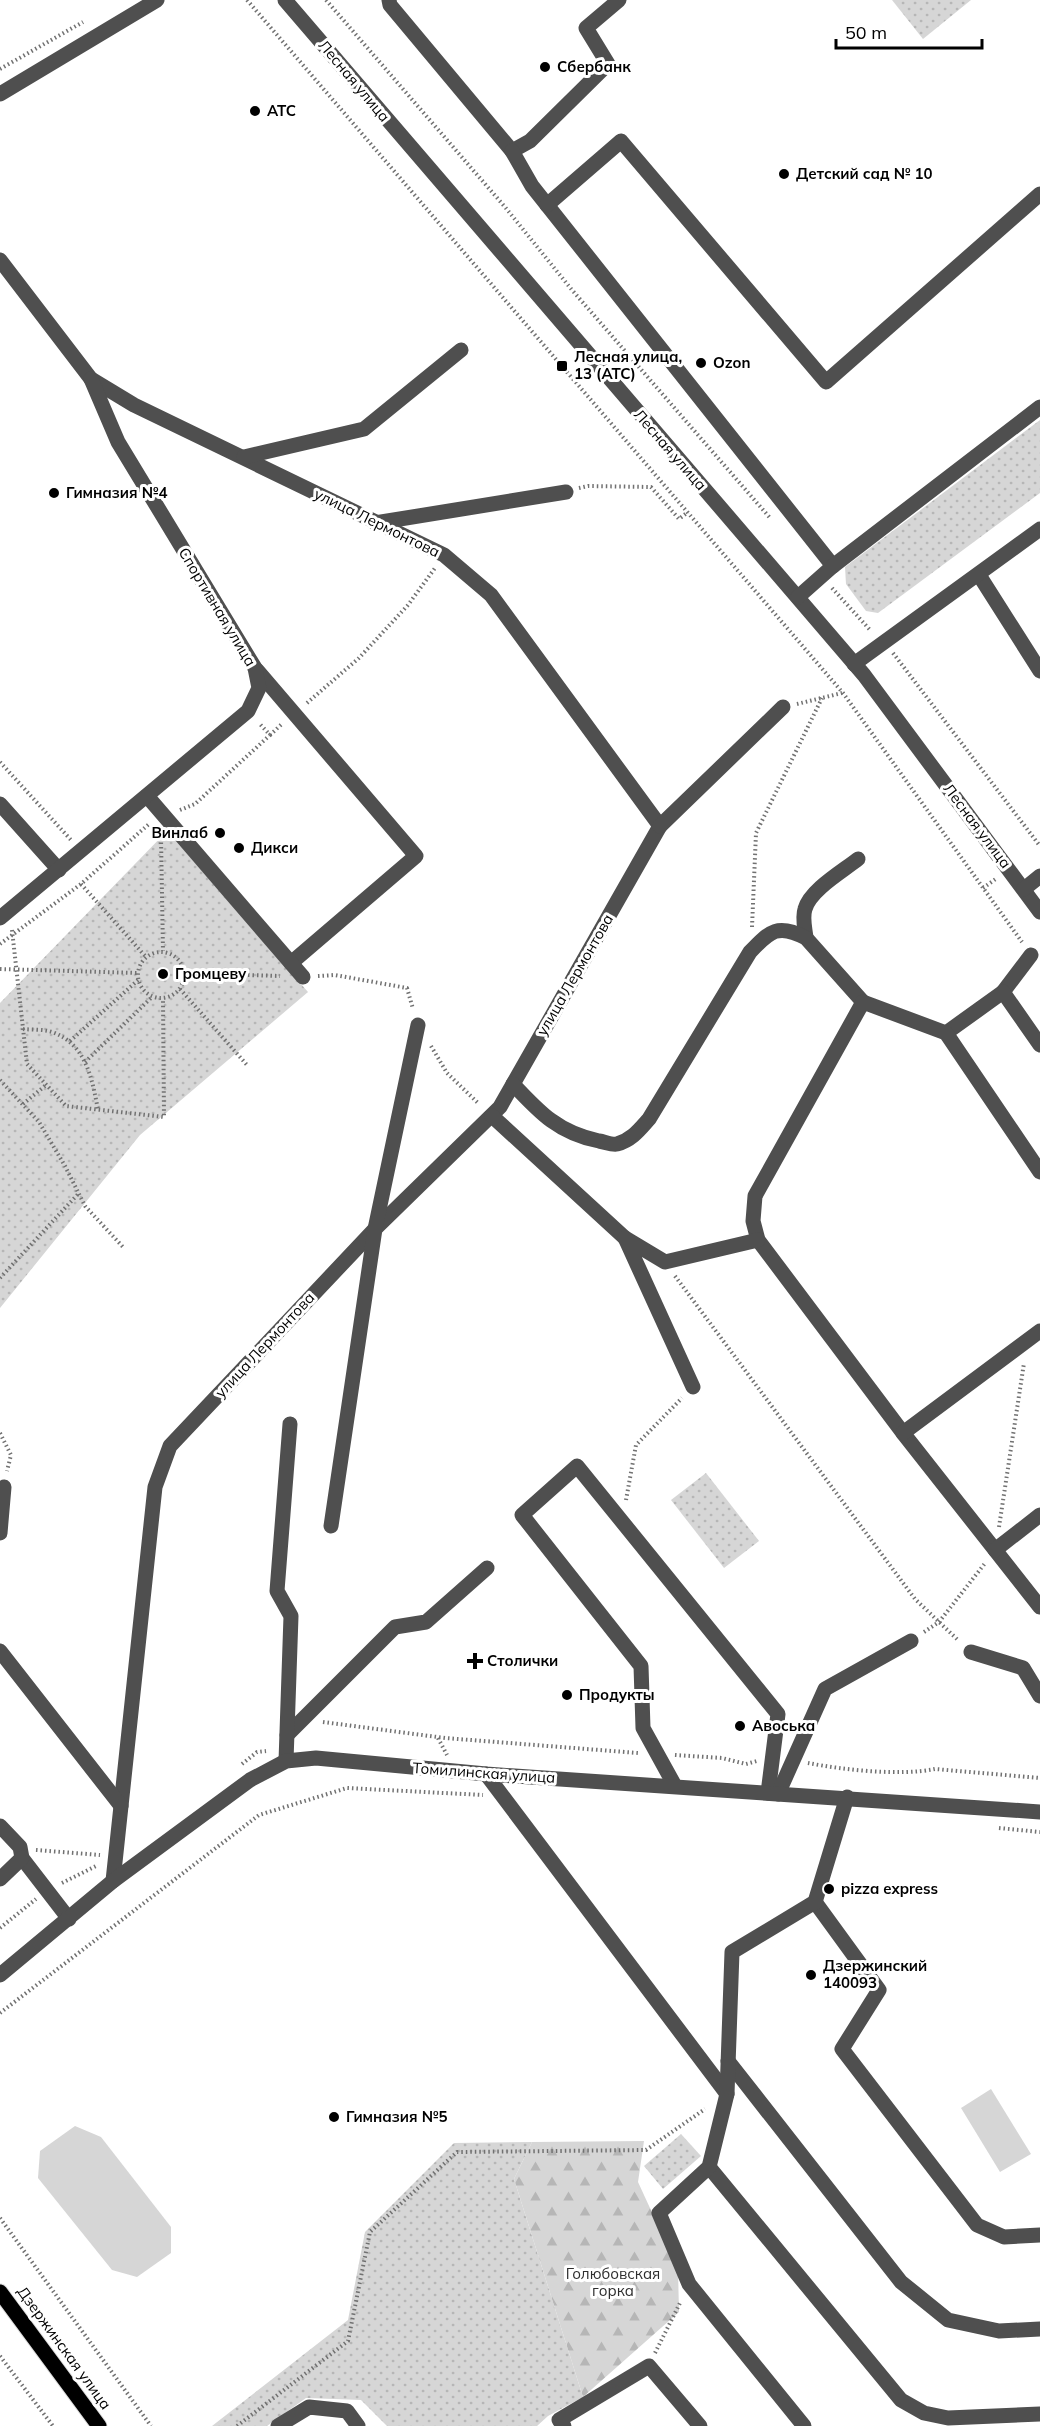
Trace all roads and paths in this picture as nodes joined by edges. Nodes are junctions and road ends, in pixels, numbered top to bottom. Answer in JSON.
{"nodes":[{"id":1,"x":157,"y":0,"type":"edge"},
{"id":2,"x":247,"y":0,"type":"edge"},
{"id":3,"x":285,"y":0,"type":"edge"},
{"id":4,"x":327,"y":0,"type":"edge"},
{"id":5,"x":389,"y":0,"type":"edge"},
{"id":6,"x":619,"y":0,"type":"edge"},
{"id":7,"x":91,"y":17,"type":"dead end"},
{"id":8,"x":0,"y":69,"type":"edge"},
{"id":9,"x":0,"y":93,"type":"edge"},
{"id":10,"x":512,"y":151,"type":"junction"},
{"id":11,"x":1040,"y":194,"type":"edge"},
{"id":12,"x":547,"y":205,"type":"junction"},
{"id":13,"x":0,"y":260,"type":"edge"},
{"id":14,"x":461,"y":350,"type":"dead end"},
{"id":15,"x":91,"y":379,"type":"junction"},
{"id":16,"x":1040,"y":407,"type":"edge"},
{"id":17,"x":244,"y":457,"type":"junction"},
{"id":18,"x":566,"y":492,"type":"joint"},
{"id":19,"x":688,"y":512,"type":"junction"},
{"id":20,"x":375,"y":523,"type":"junction"},
{"id":21,"x":775,"y":523,"type":"dead end"},
{"id":22,"x":1040,"y":529,"type":"edge"},
{"id":23,"x":444,"y":555,"type":"junction"},
{"id":24,"x":827,"y":571,"type":"junction"},
{"id":25,"x":979,"y":575,"type":"junction"},
{"id":26,"x":798,"y":597,"type":"junction"},
{"id":27,"x":883,"y":643,"type":"junction"},
{"id":28,"x":854,"y":664,"type":"junction"},
{"id":29,"x":255,"y":668,"type":"junction"},
{"id":30,"x":1040,"y":670,"type":"edge"},
{"id":31,"x":843,"y":693,"type":"junction"},
{"id":32,"x":822,"y":698,"type":"junction"},
{"id":33,"x":783,"y":707,"type":"joint"},
{"id":34,"x":294,"y":714,"type":"junction"},
{"id":35,"x":270,"y":735,"type":"dead end"},
{"id":36,"x":0,"y":762,"type":"edge"},
{"id":37,"x":147,"y":796,"type":"junction"},
{"id":38,"x":0,"y":804,"type":"edge"},
{"id":39,"x":151,"y":822,"type":"dead end"},
{"id":40,"x":660,"y":826,"type":"junction"},
{"id":41,"x":156,"y":828,"type":"dead end"},
{"id":42,"x":161,"y":835,"type":"dead end"},
{"id":43,"x":1040,"y":846,"type":"edge"},
{"id":44,"x":81,"y":852,"type":"junction"},
{"id":45,"x":858,"y":859,"type":"dead end"},
{"id":46,"x":59,"y":870,"type":"junction"},
{"id":47,"x":1040,"y":876,"type":"edge"},
{"id":48,"x":997,"y":878,"type":"dead end"},
{"id":49,"x":81,"y":884,"type":"dead end"},
{"id":50,"x":983,"y":888,"type":"junction"},
{"id":51,"x":1024,"y":889,"type":"junction"},
{"id":52,"x":1040,"y":912,"type":"edge"},
{"id":53,"x":4,"y":915,"type":"edge"},
{"id":54,"x":13,"y":933,"type":"junction"},
{"id":55,"x":806,"y":938,"type":"junction"},
{"id":56,"x":0,"y":944,"type":"edge"},
{"id":57,"x":163,"y":951,"type":"junction"},
{"id":58,"x":750,"y":952,"type":"junction"},
{"id":59,"x":1031,"y":955,"type":"joint"},
{"id":60,"x":146,"y":957,"type":"junction"},
{"id":61,"x":291,"y":963,"type":"junction"},
{"id":62,"x":17,"y":968,"type":"junction"},
{"id":63,"x":0,"y":969,"type":"edge"},
{"id":64,"x":138,"y":973,"type":"junction"},
{"id":65,"x":185,"y":973,"type":"junction"},
{"id":66,"x":303,"y":977,"type":"junction"},
{"id":67,"x":138,"y":980,"type":"junction"},
{"id":68,"x":180,"y":990,"type":"junction"},
{"id":69,"x":1003,"y":992,"type":"junction"},
{"id":70,"x":152,"y":997,"type":"junction"},
{"id":71,"x":163,"y":999,"type":"junction"},
{"id":72,"x":863,"y":1002,"type":"junction"},
{"id":73,"x":418,"y":1025,"type":"junction"},
{"id":74,"x":23,"y":1029,"type":"junction"},
{"id":75,"x":946,"y":1033,"type":"junction"},
{"id":76,"x":70,"y":1041,"type":"junction"},
{"id":77,"x":1040,"y":1045,"type":"edge"},
{"id":78,"x":85,"y":1062,"type":"junction"},
{"id":79,"x":247,"y":1065,"type":"dead end"},
{"id":80,"x":0,"y":1080,"type":"edge"},
{"id":81,"x":45,"y":1084,"type":"junction"},
{"id":82,"x":513,"y":1084,"type":"junction"},
{"id":83,"x":23,"y":1104,"type":"junction"},
{"id":84,"x":98,"y":1110,"type":"junction"},
{"id":85,"x":492,"y":1116,"type":"junction"},
{"id":86,"x":1040,"y":1172,"type":"edge"},
{"id":87,"x":79,"y":1193,"type":"junction"},
{"id":88,"x":375,"y":1229,"type":"junction"},
{"id":89,"x":624,"y":1238,"type":"junction"},
{"id":90,"x":758,"y":1240,"type":"junction"},
{"id":91,"x":123,"y":1247,"type":"dead end"},
{"id":92,"x":665,"y":1262,"type":"junction"},
{"id":93,"x":0,"y":1278,"type":"edge"},
{"id":94,"x":1034,"y":1336,"type":"edge"},
{"id":95,"x":693,"y":1387,"type":"joint"},
{"id":96,"x":291,"y":1424,"type":"dead end"},
{"id":97,"x":0,"y":1433,"type":"edge"},
{"id":98,"x":903,"y":1434,"type":"junction"},
{"id":99,"x":4,"y":1487,"type":"joint"},
{"id":100,"x":1040,"y":1515,"type":"edge"},
{"id":101,"x":623,"y":1520,"type":"junction"},
{"id":102,"x":331,"y":1526,"type":"dead end"},
{"id":103,"x":0,"y":1533,"type":"edge"},
{"id":104,"x":995,"y":1550,"type":"junction"},
{"id":105,"x":487,"y":1568,"type":"dead end"},
{"id":106,"x":1040,"y":1607,"type":"edge"},
{"id":107,"x":939,"y":1622,"type":"junction"},
{"id":108,"x":911,"y":1641,"type":"joint"},
{"id":109,"x":0,"y":1651,"type":"edge"},
{"id":110,"x":970,"y":1652,"type":"joint"},
{"id":111,"x":1040,"y":1696,"type":"edge"},
{"id":112,"x":303,"y":1720,"type":"junction"},
{"id":113,"x":287,"y":1735,"type":"junction"},
{"id":114,"x":658,"y":1754,"type":"junction"},
{"id":115,"x":772,"y":1758,"type":"junction"},
{"id":116,"x":794,"y":1760,"type":"junction"},
{"id":117,"x":286,"y":1761,"type":"junction"},
{"id":118,"x":486,"y":1774,"type":"junction"},
{"id":119,"x":1040,"y":1779,"type":"edge"},
{"id":120,"x":675,"y":1786,"type":"junction"},
{"id":121,"x":773,"y":1793,"type":"junction"},
{"id":122,"x":502,"y":1795,"type":"junction"},
{"id":123,"x":847,"y":1797,"type":"junction"},
{"id":124,"x":121,"y":1806,"type":"junction"},
{"id":125,"x":1040,"y":1812,"type":"edge"},
{"id":126,"x":0,"y":1826,"type":"edge"},
{"id":127,"x":997,"y":1828,"type":"dead end"},
{"id":128,"x":1040,"y":1832,"type":"edge"},
{"id":129,"x":27,"y":1854,"type":"junction"},
{"id":130,"x":116,"y":1856,"type":"junction"},
{"id":131,"x":0,"y":1879,"type":"edge"},
{"id":132,"x":113,"y":1881,"type":"junction"},
{"id":133,"x":815,"y":1902,"type":"junction"},
{"id":134,"x":69,"y":1919,"type":"junction"},
{"id":135,"x":0,"y":1975,"type":"edge"},
{"id":136,"x":0,"y":2013,"type":"edge"},
{"id":137,"x":728,"y":2061,"type":"junction"},
{"id":138,"x":727,"y":2094,"type":"junction"},
{"id":139,"x":710,"y":2167,"type":"junction"},
{"id":140,"x":0,"y":2218,"type":"edge"},
{"id":141,"x":1040,"y":2235,"type":"edge"},
{"id":142,"x":689,"y":2284,"type":"junction"},
{"id":143,"x":0,"y":2292,"type":"edge"},
{"id":144,"x":1040,"y":2329,"type":"edge"},
{"id":145,"x":0,"y":2356,"type":"edge"},
{"id":146,"x":649,"y":2366,"type":"junction"},
{"id":147,"x":1040,"y":2414,"type":"edge"},
{"id":148,"x":921,"y":2420,"type":"edge"},
{"id":149,"x":53,"y":2426,"type":"edge"},
{"id":150,"x":99,"y":2426,"type":"edge"},
{"id":151,"x":151,"y":2426,"type":"edge"},
{"id":152,"x":237,"y":2426,"type":"edge"},
{"id":153,"x":278,"y":2426,"type":"edge"},
{"id":154,"x":358,"y":2426,"type":"edge"},
{"id":155,"x":564,"y":2426,"type":"edge"},
{"id":156,"x":700,"y":2426,"type":"edge"},
{"id":157,"x":804,"y":2426,"type":"edge"}],
"edges":[{"from":1,"to":9,"type":"street"},
{"from":2,"to":19,"type":"path"},
{"from":3,"to":26,"type":"street","name":"Лесная улица"},
{"from":4,"to":21,"type":"path"},
{"from":5,"to":10,"type":"street"},
{"from":6,"to":10,"type":"street"},
{"from":7,"to":8,"type":"path"},
{"from":10,"to":12,"type":"street"},
{"from":11,"to":12,"type":"street"},
{"from":12,"to":24,"type":"street"},
{"from":13,"to":15,"type":"street","name":"улица Лермонтова"},
{"from":14,"to":17,"type":"street"},
{"from":15,"to":17,"type":"street","name":"улица Лермонтова"},
{"from":15,"to":29,"type":"street","name":"Спортивная улица"},
{"from":16,"to":24,"type":"street"},
{"from":17,"to":20,"type":"street","name":"улица Лермонтова"},
{"from":18,"to":19,"type":"path"},
{"from":18,"to":20,"type":"street"},
{"from":19,"to":31,"type":"path"},
{"from":20,"to":23,"type":"street","name":"улица Лермонтова"},
{"from":22,"to":25,"type":"street"},
{"from":23,"to":34,"type":"path"},
{"from":23,"to":40,"type":"street","name":"улица Лермонтова"},
{"from":24,"to":26,"type":"street"},
{"from":24,"to":27,"type":"path"},
{"from":25,"to":27,"type":"street"},
{"from":25,"to":30,"type":"street"},
{"from":26,"to":28,"type":"street","name":"Лесная улица"},
{"from":27,"to":28,"type":"street"},
{"from":27,"to":43,"type":"path"},
{"from":28,"to":51,"type":"street","name":"Лесная улица"},
{"from":29,"to":34,"type":"street"},
{"from":29,"to":37,"type":"street","name":"Спортивная улица"},
{"from":31,"to":32,"type":"path"},
{"from":31,"to":50,"type":"path"},
{"from":32,"to":33,"type":"path"},
{"from":32,"to":58,"type":"path"},
{"from":33,"to":40,"type":"street"},
{"from":34,"to":35,"type":"path"},
{"from":34,"to":61,"type":"street"},
{"from":36,"to":44,"type":"path"},
{"from":37,"to":44,"type":"street","name":"Спортивная улица"},
{"from":37,"to":61,"type":"street"},
{"from":38,"to":46,"type":"street"},
{"from":39,"to":41,"type":"path"},
{"from":40,"to":82,"type":"street","name":"улица Лермонтова"},
{"from":42,"to":57,"type":"path"},
{"from":44,"to":46,"type":"street","name":"Спортивная улица"},
{"from":45,"to":55,"type":"street"},
{"from":46,"to":53,"type":"street","name":"Спортивная улица"},
{"from":47,"to":51,"type":"street"},
{"from":48,"to":50,"type":"path"},
{"from":49,"to":60,"type":"path"},
{"from":50,"to":59,"type":"path"},
{"from":51,"to":52,"type":"street","name":"Лесная улица"},
{"from":53,"to":54,"type":"path"},
{"from":54,"to":56,"type":"path"},
{"from":54,"to":62,"type":"path"},
{"from":55,"to":58,"type":"street"},
{"from":55,"to":72,"type":"street"},
{"from":57,"to":60,"type":"path"},
{"from":57,"to":65,"type":"path"},
{"from":58,"to":82,"type":"street"},
{"from":59,"to":69,"type":"street"},
{"from":60,"to":64,"type":"path"},
{"from":61,"to":66,"type":"street"},
{"from":62,"to":63,"type":"path"},
{"from":62,"to":64,"type":"path"},
{"from":62,"to":74,"type":"path"},
{"from":64,"to":67,"type":"path"},
{"from":65,"to":66,"type":"path"},
{"from":65,"to":68,"type":"path"},
{"from":66,"to":73,"type":"path"},
{"from":67,"to":70,"type":"path"},
{"from":67,"to":76,"type":"path"},
{"from":68,"to":71,"type":"path"},
{"from":68,"to":79,"type":"path"},
{"from":69,"to":75,"type":"street"},
{"from":69,"to":77,"type":"street"},
{"from":70,"to":71,"type":"path"},
{"from":70,"to":78,"type":"path"},
{"from":71,"to":84,"type":"path"},
{"from":72,"to":75,"type":"street"},
{"from":72,"to":90,"type":"street"},
{"from":73,"to":85,"type":"path"},
{"from":73,"to":88,"type":"street"},
{"from":74,"to":76,"type":"path"},
{"from":74,"to":81,"type":"path"},
{"from":75,"to":86,"type":"street"},
{"from":76,"to":78,"type":"path"},
{"from":78,"to":84,"type":"path"},
{"from":80,"to":83,"type":"path"},
{"from":81,"to":83,"type":"path"},
{"from":81,"to":84,"type":"path"},
{"from":82,"to":85,"type":"street","name":"улица Лермонтова"},
{"from":83,"to":87,"type":"path"},
{"from":85,"to":88,"type":"street","name":"улица Лермонтова"},
{"from":85,"to":89,"type":"street"},
{"from":87,"to":91,"type":"path"},
{"from":87,"to":93,"type":"path"},
{"from":88,"to":102,"type":"street"},
{"from":88,"to":124,"type":"street","name":"улица Лермонтова"},
{"from":89,"to":92,"type":"street"},
{"from":89,"to":95,"type":"street"},
{"from":90,"to":92,"type":"street"},
{"from":90,"to":98,"type":"street"},
{"from":92,"to":107,"type":"path"},
{"from":94,"to":98,"type":"street"},
{"from":94,"to":104,"type":"path"},
{"from":95,"to":101,"type":"path"},
{"from":96,"to":113,"type":"street"},
{"from":97,"to":99,"type":"path"},
{"from":98,"to":104,"type":"street"},
{"from":99,"to":103,"type":"street"},
{"from":100,"to":104,"type":"street"},
{"from":101,"to":114,"type":"street"},
{"from":101,"to":115,"type":"street"},
{"from":104,"to":106,"type":"street"},
{"from":104,"to":107,"type":"path"},
{"from":105,"to":112,"type":"street"},
{"from":107,"to":108,"type":"path"},
{"from":107,"to":110,"type":"path"},
{"from":108,"to":116,"type":"street"},
{"from":109,"to":124,"type":"street"},
{"from":110,"to":111,"type":"street"},
{"from":112,"to":113,"type":"street"},
{"from":112,"to":114,"type":"path"},
{"from":113,"to":117,"type":"street"},
{"from":114,"to":115,"type":"path"},
{"from":114,"to":120,"type":"street"},
{"from":115,"to":121,"type":"street"},
{"from":116,"to":119,"type":"path"},
{"from":116,"to":121,"type":"street"},
{"from":117,"to":118,"type":"street","name":"Томилинская улица"},
{"from":117,"to":132,"type":"street","name":"Томилинская улица"},
{"from":118,"to":120,"type":"street","name":"Томилинская улица"},
{"from":118,"to":122,"type":"street"},
{"from":120,"to":121,"type":"street","name":"Томилинская улица"},
{"from":121,"to":123,"type":"street","name":"Томилинская улица"},
{"from":122,"to":136,"type":"path"},
{"from":122,"to":138,"type":"street"},
{"from":123,"to":125,"type":"street","name":"Томилинская улица"},
{"from":123,"to":133,"type":"street"},
{"from":124,"to":130,"type":"street","name":"улица Лермонтова"},
{"from":126,"to":129,"type":"street"},
{"from":127,"to":128,"type":"path"},
{"from":129,"to":130,"type":"path"},
{"from":129,"to":131,"type":"street"},
{"from":129,"to":134,"type":"street"},
{"from":130,"to":132,"type":"street","name":"улица Лермонтова"},
{"from":132,"to":134,"type":"street","name":"Томилинская улица"},
{"from":133,"to":137,"type":"street"},
{"from":133,"to":141,"type":"street"},
{"from":134,"to":135,"type":"street","name":"Томилинская улица"},
{"from":137,"to":138,"type":"street"},
{"from":137,"to":144,"type":"street"},
{"from":138,"to":139,"type":"street"},
{"from":138,"to":152,"type":"path"},
{"from":139,"to":142,"type":"street"},
{"from":139,"to":148,"type":"street"},
{"from":140,"to":151,"type":"path"},
{"from":142,"to":146,"type":"path"},
{"from":142,"to":157,"type":"street"},
{"from":143,"to":150,"type":"main road","name":"Дзержинская улица"},
{"from":145,"to":149,"type":"path"},
{"from":146,"to":155,"type":"street"},
{"from":146,"to":156,"type":"street"},
{"from":147,"to":148,"type":"street"},
{"from":153,"to":154,"type":"street"}]}
